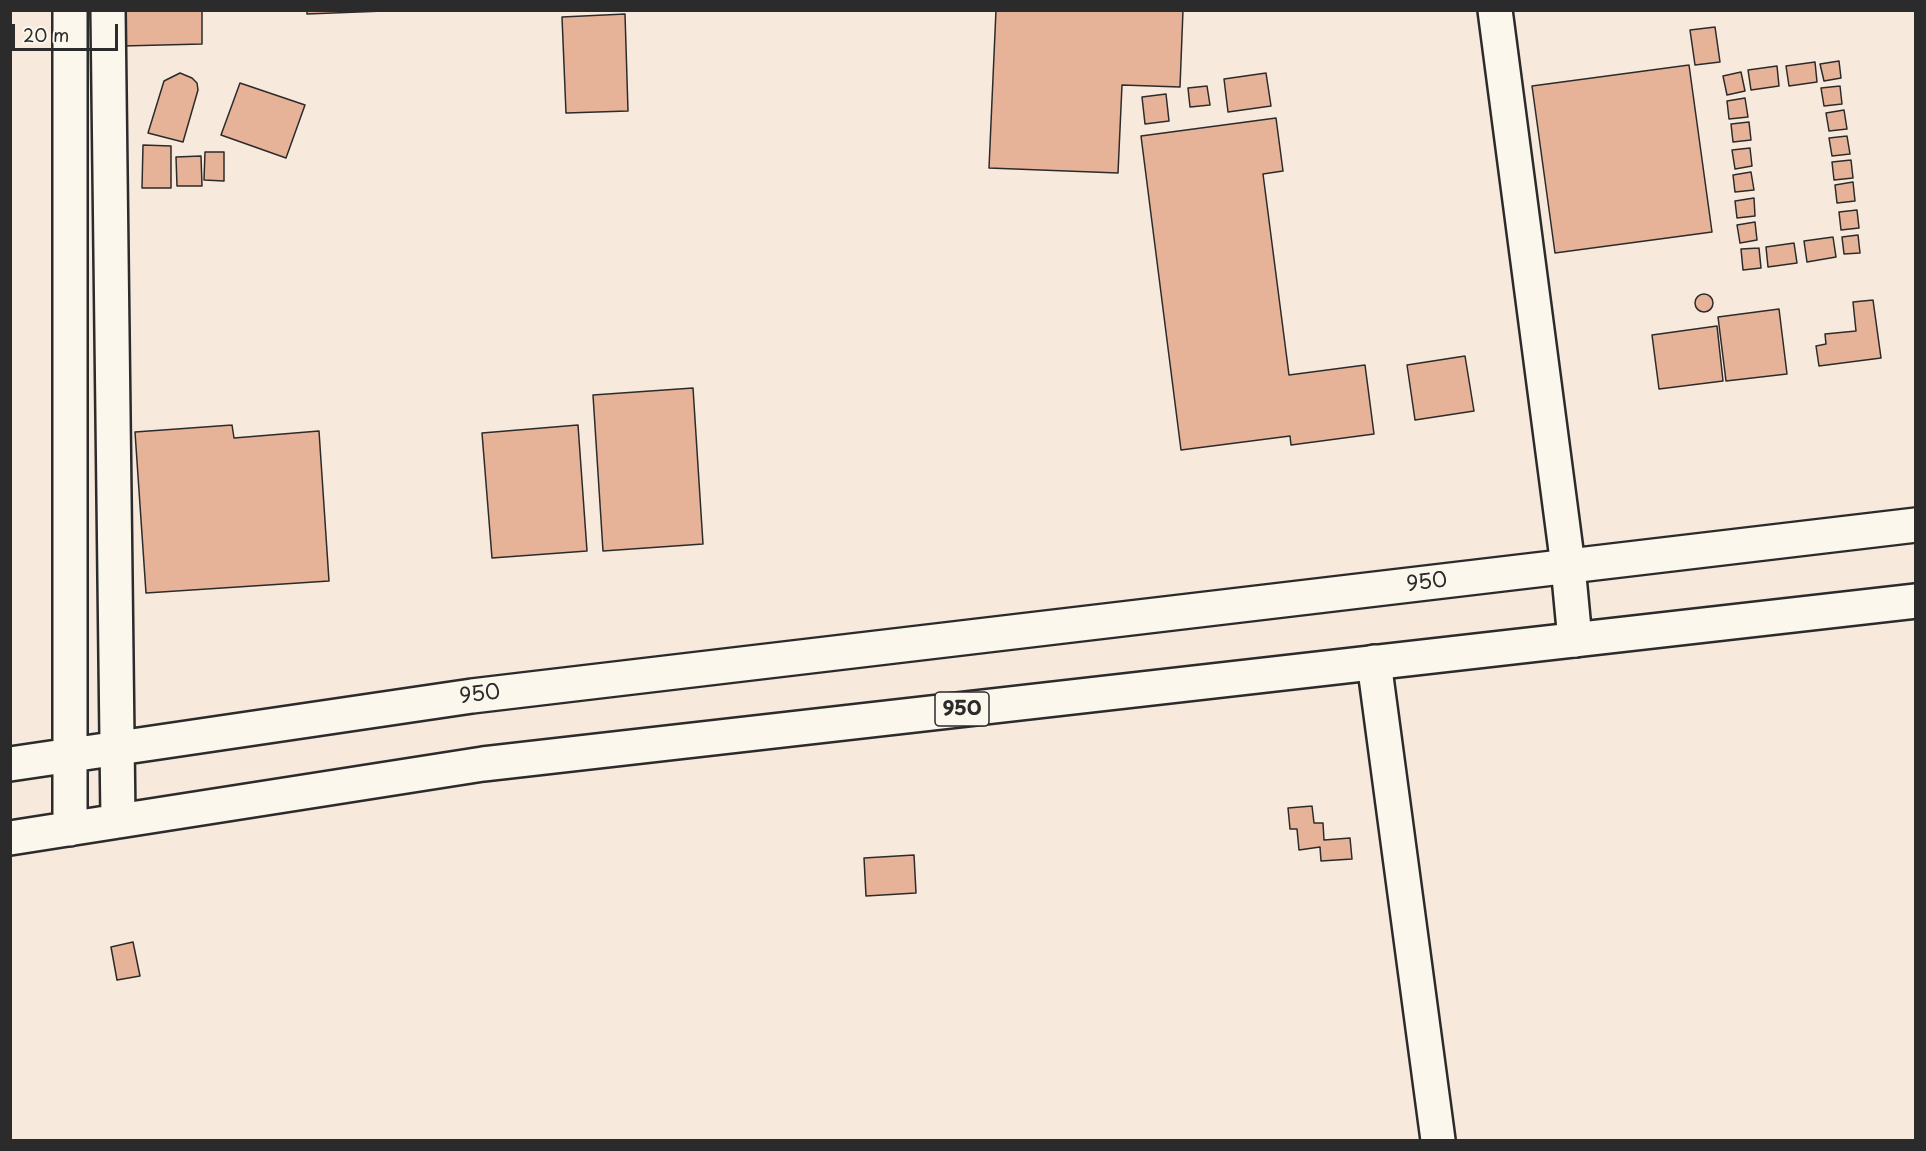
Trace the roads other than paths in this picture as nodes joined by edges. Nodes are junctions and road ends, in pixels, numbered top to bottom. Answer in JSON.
{"nodes":[{"id":1,"x":70,"y":10,"type":"edge"},
{"id":2,"x":108,"y":10,"type":"edge"},
{"id":3,"x":1495,"y":10,"type":"edge"},
{"id":4,"x":1916,"y":525,"type":"edge"},
{"id":5,"x":1568,"y":566,"type":"junction"},
{"id":6,"x":1916,"y":601,"type":"edge"},
{"id":7,"x":1575,"y":640,"type":"junction"},
{"id":8,"x":1374,"y":662,"type":"junction"},
{"id":9,"x":118,"y":747,"type":"junction"},
{"id":10,"x":70,"y":754,"type":"junction"},
{"id":11,"x":10,"y":764,"type":"edge"},
{"id":12,"x":118,"y":821,"type":"junction"},
{"id":13,"x":70,"y":829,"type":"junction"},
{"id":14,"x":10,"y":838,"type":"edge"},
{"id":15,"x":1438,"y":1140,"type":"edge"}],
"edges":[{"from":1,"to":10,"type":"main road"},
{"from":2,"to":9,"type":"main road"},
{"from":3,"to":5,"type":"main road"},
{"from":4,"to":5,"type":"main road","name":"950","number":"950"},
{"from":5,"to":7,"type":"main road"},
{"from":5,"to":9,"type":"main road","name":"950","number":"950"},
{"from":6,"to":7,"type":"main road","number":"950"},
{"from":7,"to":8,"type":"main road","number":"950"},
{"from":8,"to":12,"type":"main road","number":"950"},
{"from":8,"to":15,"type":"main road"},
{"from":9,"to":10,"type":"main road","name":"950","number":"950"},
{"from":9,"to":12,"type":"main road"},
{"from":10,"to":11,"type":"main road","name":"950","number":"950"},
{"from":10,"to":13,"type":"main road"},
{"from":12,"to":13,"type":"main road","number":"950"},
{"from":13,"to":14,"type":"main road","number":"950"}]}
